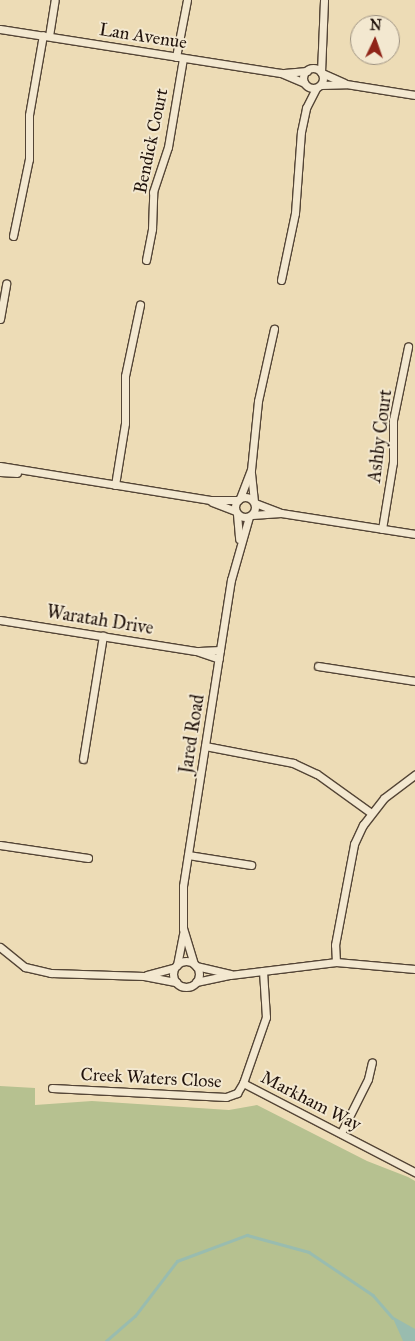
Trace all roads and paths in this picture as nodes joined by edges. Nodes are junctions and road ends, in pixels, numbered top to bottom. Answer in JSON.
{"nodes":[{"id":1,"x":55,"y":0,"type":"edge"},
{"id":2,"x":186,"y":0,"type":"edge"},
{"id":3,"x":324,"y":0,"type":"edge"},
{"id":4,"x":0,"y":29,"type":"edge"},
{"id":5,"x":46,"y":36,"type":"junction"},
{"id":6,"x":322,"y":49,"type":"junction"},
{"id":7,"x":180,"y":57,"type":"junction"},
{"id":8,"x":308,"y":70,"type":"junction"},
{"id":9,"x":321,"y":72,"type":"junction"},
{"id":10,"x":281,"y":73,"type":"junction"},
{"id":11,"x":305,"y":83,"type":"junction"},
{"id":12,"x":346,"y":84,"type":"junction"},
{"id":13,"x":318,"y":87,"type":"junction"},
{"id":14,"x":415,"y":95,"type":"edge"},
{"id":15,"x":306,"y":108,"type":"junction"},
{"id":16,"x":13,"y":236,"type":"dead end"},
{"id":17,"x":146,"y":260,"type":"dead end"},
{"id":18,"x":281,"y":280,"type":"dead end"},
{"id":19,"x":6,"y":284,"type":"dead end"},
{"id":20,"x":140,"y":305,"type":"dead end"},
{"id":21,"x":0,"y":319,"type":"edge"},
{"id":22,"x":274,"y":328,"type":"dead end"},
{"id":23,"x":408,"y":347,"type":"dead end"},
{"id":24,"x":0,"y":466,"type":"edge"},
{"id":25,"x":251,"y":470,"type":"junction"},
{"id":26,"x":0,"y":472,"type":"edge"},
{"id":27,"x":35,"y":473,"type":"junction"},
{"id":28,"x":115,"y":485,"type":"junction"},
{"id":29,"x":239,"y":499,"type":"junction"},
{"id":30,"x":210,"y":500,"type":"junction"},
{"id":31,"x":254,"y":502,"type":"junction"},
{"id":32,"x":236,"y":513,"type":"junction"},
{"id":33,"x":282,"y":514,"type":"junction"},
{"id":34,"x":250,"y":516,"type":"junction"},
{"id":35,"x":382,"y":529,"type":"junction"},
{"id":36,"x":415,"y":534,"type":"edge"},
{"id":37,"x":238,"y":544,"type":"junction"},
{"id":38,"x":0,"y":620,"type":"edge"},
{"id":39,"x":103,"y":636,"type":"junction"},
{"id":40,"x":220,"y":650,"type":"junction"},
{"id":41,"x":196,"y":651,"type":"junction"},
{"id":42,"x":219,"y":659,"type":"junction"},
{"id":43,"x":318,"y":666,"type":"dead end"},
{"id":44,"x":415,"y":681,"type":"edge"},
{"id":45,"x":205,"y":746,"type":"junction"},
{"id":46,"x":83,"y":759,"type":"dead end"},
{"id":47,"x":415,"y":775,"type":"edge"},
{"id":48,"x":371,"y":812,"type":"junction"},
{"id":49,"x":0,"y":845,"type":"edge"},
{"id":50,"x":188,"y":855,"type":"junction"},
{"id":51,"x":88,"y":858,"type":"dead end"},
{"id":52,"x":252,"y":865,"type":"dead end"},
{"id":53,"x":183,"y":928,"type":"junction"},
{"id":54,"x":0,"y":947,"type":"edge"},
{"id":55,"x":336,"y":962,"type":"junction"},
{"id":56,"x":195,"y":965,"type":"junction"},
{"id":57,"x":176,"y":966,"type":"junction"},
{"id":58,"x":415,"y":969,"type":"edge"},
{"id":59,"x":263,"y":971,"type":"junction"},
{"id":60,"x":230,"y":974,"type":"junction"},
{"id":61,"x":144,"y":976,"type":"junction"},
{"id":62,"x":176,"y":982,"type":"junction"},
{"id":63,"x":196,"y":982,"type":"junction"},
{"id":64,"x":372,"y":1062,"type":"dead end"},
{"id":65,"x":243,"y":1082,"type":"junction"},
{"id":66,"x":52,"y":1088,"type":"dead end"},
{"id":67,"x":341,"y":1133,"type":"junction"},
{"id":68,"x":415,"y":1172,"type":"edge"}],
"edges":[{"from":1,"to":5,"type":"street"},
{"from":2,"to":7,"type":"street","name":"Bendick Court"},
{"from":3,"to":6,"type":"street"},
{"from":4,"to":5,"type":"street","name":"Lan Avenue"},
{"from":5,"to":7,"type":"street","name":"Lan Avenue"},
{"from":5,"to":16,"type":"street"},
{"from":6,"to":8,"type":"street"},
{"from":6,"to":9,"type":"street"},
{"from":7,"to":10,"type":"street","name":"Lan Avenue"},
{"from":7,"to":17,"type":"street","name":"Bendick Court"},
{"from":8,"to":9,"type":"street","name":"Lan Avenue"},
{"from":8,"to":10,"type":"street","name":"Lan Avenue"},
{"from":8,"to":11,"type":"street"},
{"from":9,"to":12,"type":"street","name":"Lan Avenue"},
{"from":9,"to":13,"type":"street"},
{"from":10,"to":11,"type":"street","name":"Lan Avenue"},
{"from":11,"to":13,"type":"street","name":"Lan Avenue"},
{"from":11,"to":15,"type":"street"},
{"from":12,"to":13,"type":"street"},
{"from":12,"to":14,"type":"street"},
{"from":13,"to":15,"type":"street"},
{"from":15,"to":18,"type":"street"},
{"from":19,"to":21,"type":"street"},
{"from":20,"to":28,"type":"street"},
{"from":22,"to":25,"type":"street"},
{"from":23,"to":35,"type":"street","name":"Ashby Court"},
{"from":24,"to":27,"type":"street"},
{"from":25,"to":29,"type":"street","name":"Jared Road"},
{"from":25,"to":31,"type":"street"},
{"from":26,"to":27,"type":"street"},
{"from":27,"to":28,"type":"street"},
{"from":28,"to":30,"type":"street"},
{"from":29,"to":30,"type":"street"},
{"from":29,"to":31,"type":"street"},
{"from":29,"to":32,"type":"street","name":"Jared Road"},
{"from":30,"to":32,"type":"street"},
{"from":31,"to":33,"type":"street"},
{"from":31,"to":34,"type":"street","name":"Jared Road"},
{"from":32,"to":34,"type":"street"},
{"from":32,"to":37,"type":"street","name":"Jared Road"},
{"from":33,"to":34,"type":"street"},
{"from":33,"to":35,"type":"street"},
{"from":34,"to":37,"type":"street","name":"Jared Road"},
{"from":35,"to":36,"type":"street"},
{"from":37,"to":40,"type":"street","name":"Jared Road"},
{"from":38,"to":39,"type":"street","name":"Waratah Drive"},
{"from":39,"to":41,"type":"street","name":"Waratah Drive"},
{"from":39,"to":46,"type":"street"},
{"from":40,"to":41,"type":"street","name":"Waratah Drive"},
{"from":40,"to":42,"type":"street","name":"Jared Road"},
{"from":41,"to":42,"type":"street","name":"Waratah Drive"},
{"from":42,"to":45,"type":"street","name":"Jared Road"},
{"from":43,"to":44,"type":"street"},
{"from":45,"to":48,"type":"street"},
{"from":45,"to":50,"type":"street","name":"Jared Road"},
{"from":47,"to":48,"type":"street"},
{"from":48,"to":55,"type":"street"},
{"from":49,"to":51,"type":"street"},
{"from":50,"to":52,"type":"street"},
{"from":50,"to":53,"type":"street","name":"Jared Road"},
{"from":53,"to":56,"type":"street","name":"Jared Road"},
{"from":53,"to":57,"type":"street","name":"Jared Road"},
{"from":54,"to":61,"type":"street"},
{"from":55,"to":58,"type":"street"},
{"from":55,"to":59,"type":"street"},
{"from":56,"to":57,"type":"street"},
{"from":56,"to":60,"type":"street"},
{"from":56,"to":63,"type":"street"},
{"from":57,"to":61,"type":"street"},
{"from":57,"to":62,"type":"street"},
{"from":59,"to":60,"type":"street"},
{"from":59,"to":65,"type":"street","name":"Markham Way"},
{"from":60,"to":63,"type":"street"},
{"from":61,"to":62,"type":"street"},
{"from":62,"to":63,"type":"street"},
{"from":64,"to":67,"type":"street"},
{"from":65,"to":66,"type":"street","name":"Creek Waters Close"},
{"from":65,"to":67,"type":"street","name":"Markham Way"},
{"from":67,"to":68,"type":"street","name":"Markham Way"}]}
